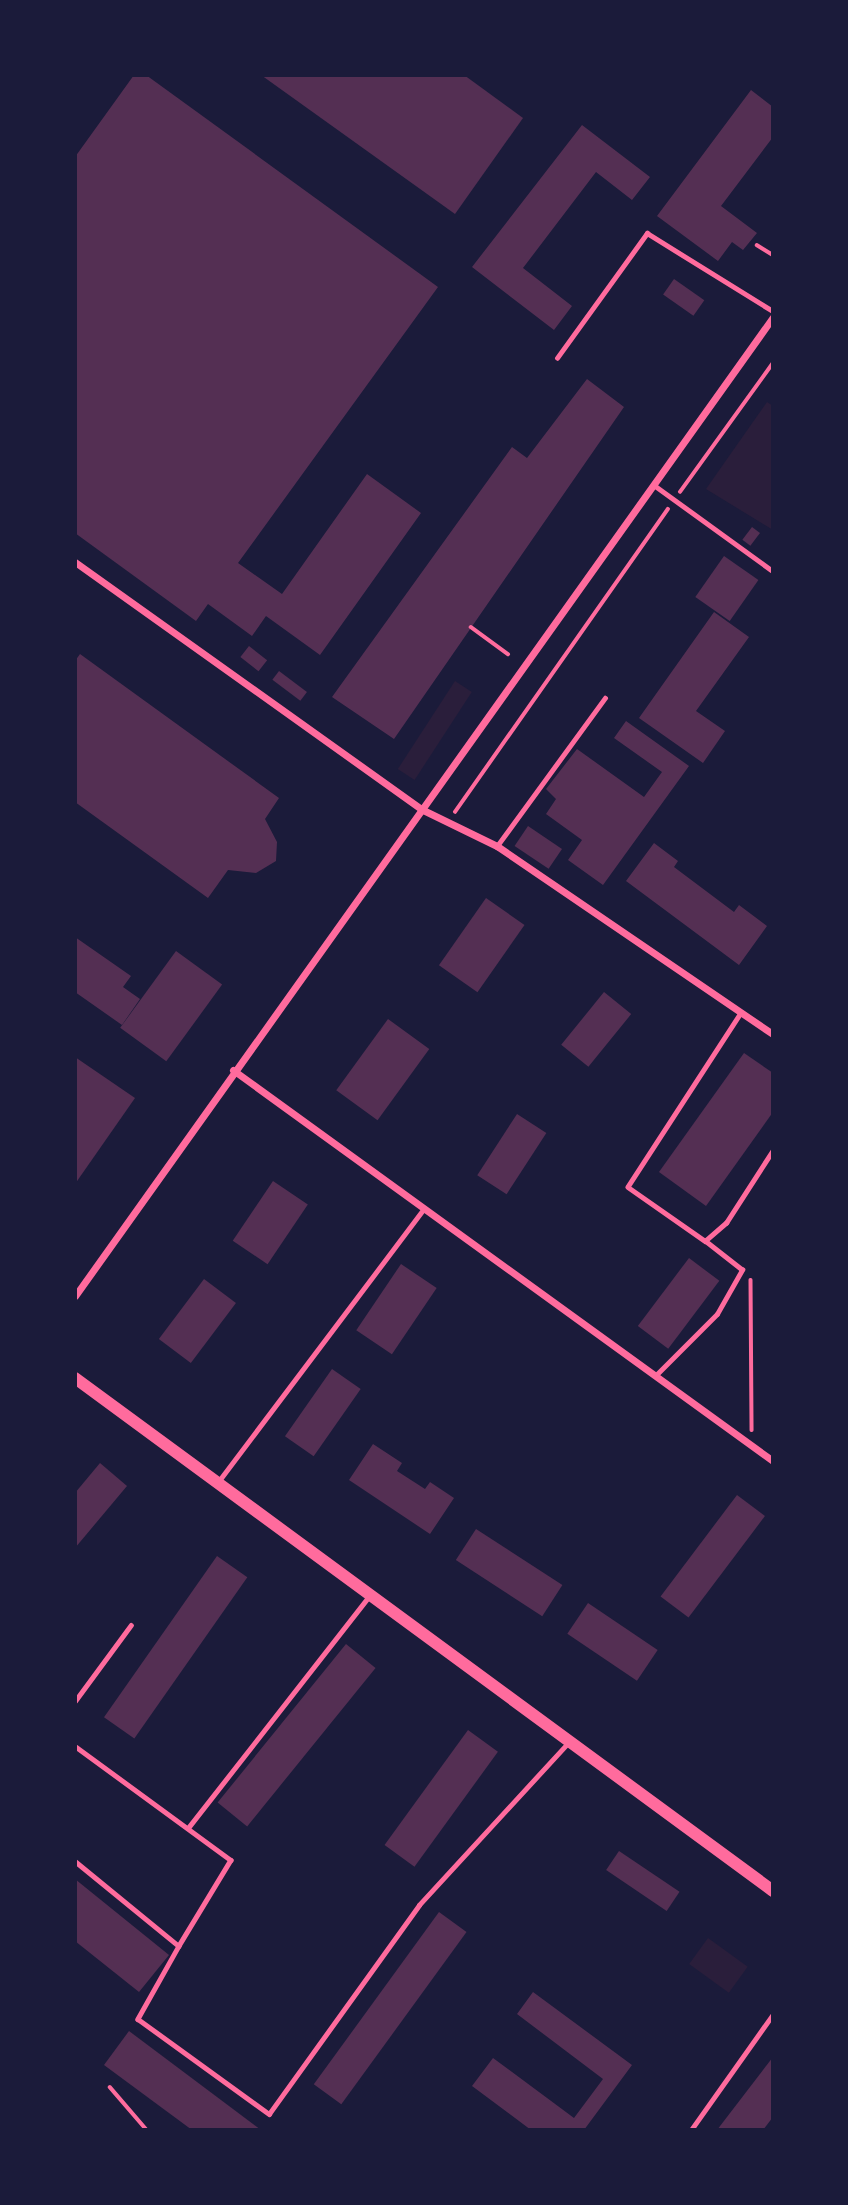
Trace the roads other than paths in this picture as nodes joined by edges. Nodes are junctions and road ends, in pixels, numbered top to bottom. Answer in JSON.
{"nodes":[{"id":1,"x":773,"y":311,"type":"edge"},
{"id":2,"x":773,"y":317,"type":"edge"},
{"id":3,"x":557,"y":358,"type":"dead end"},
{"id":4,"x":653,"y":485,"type":"junction"},
{"id":5,"x":75,"y":562,"type":"edge"},
{"id":6,"x":773,"y":571,"type":"edge"},
{"id":7,"x":605,"y":698,"type":"dead end"},
{"id":8,"x":421,"y":809,"type":"junction"},
{"id":9,"x":497,"y":846,"type":"junction"},
{"id":10,"x":741,"y":1013,"type":"junction"},
{"id":11,"x":773,"y":1034,"type":"edge"},
{"id":12,"x":233,"y":1070,"type":"junction"},
{"id":13,"x":773,"y":1150,"type":"edge"},
{"id":14,"x":424,"y":1208,"type":"junction"},
{"id":15,"x":705,"y":1241,"type":"junction"},
{"id":16,"x":75,"y":1296,"type":"edge"},
{"id":17,"x":655,"y":1376,"type":"junction"},
{"id":18,"x":75,"y":1378,"type":"edge"},
{"id":19,"x":773,"y":1461,"type":"edge"},
{"id":20,"x":218,"y":1482,"type":"junction"},
{"id":21,"x":370,"y":1596,"type":"junction"},
{"id":22,"x":131,"y":1625,"type":"dead end"},
{"id":23,"x":75,"y":1701,"type":"edge"},
{"id":24,"x":569,"y":1742,"type":"junction"},
{"id":25,"x":75,"y":1746,"type":"edge"},
{"id":26,"x":188,"y":1828,"type":"junction"},
{"id":27,"x":75,"y":1861,"type":"edge"},
{"id":28,"x":773,"y":1891,"type":"edge"},
{"id":29,"x":179,"y":1945,"type":"junction"},
{"id":30,"x":773,"y":2014,"type":"edge"},
{"id":31,"x":691,"y":2130,"type":"edge"}],
"edges":[{"from":1,"to":3,"type":"lane"},
{"from":2,"to":4,"type":"street"},
{"from":4,"to":6,"type":"lane"},
{"from":4,"to":8,"type":"street"},
{"from":5,"to":8,"type":"street"},
{"from":7,"to":9,"type":"lane"},
{"from":8,"to":9,"type":"street"},
{"from":8,"to":12,"type":"street"},
{"from":9,"to":10,"type":"street"},
{"from":10,"to":11,"type":"street"},
{"from":10,"to":15,"type":"lane"},
{"from":12,"to":14,"type":"street"},
{"from":12,"to":16,"type":"street"},
{"from":13,"to":15,"type":"lane"},
{"from":14,"to":17,"type":"street"},
{"from":14,"to":20,"type":"lane"},
{"from":15,"to":17,"type":"lane"},
{"from":17,"to":19,"type":"street"},
{"from":18,"to":20,"type":"main road"},
{"from":20,"to":21,"type":"main road"},
{"from":21,"to":24,"type":"main road"},
{"from":21,"to":26,"type":"lane"},
{"from":22,"to":23,"type":"lane"},
{"from":24,"to":28,"type":"main road"},
{"from":24,"to":29,"type":"lane"},
{"from":25,"to":26,"type":"lane"},
{"from":26,"to":29,"type":"lane"},
{"from":27,"to":29,"type":"lane"},
{"from":30,"to":31,"type":"lane"}]}
